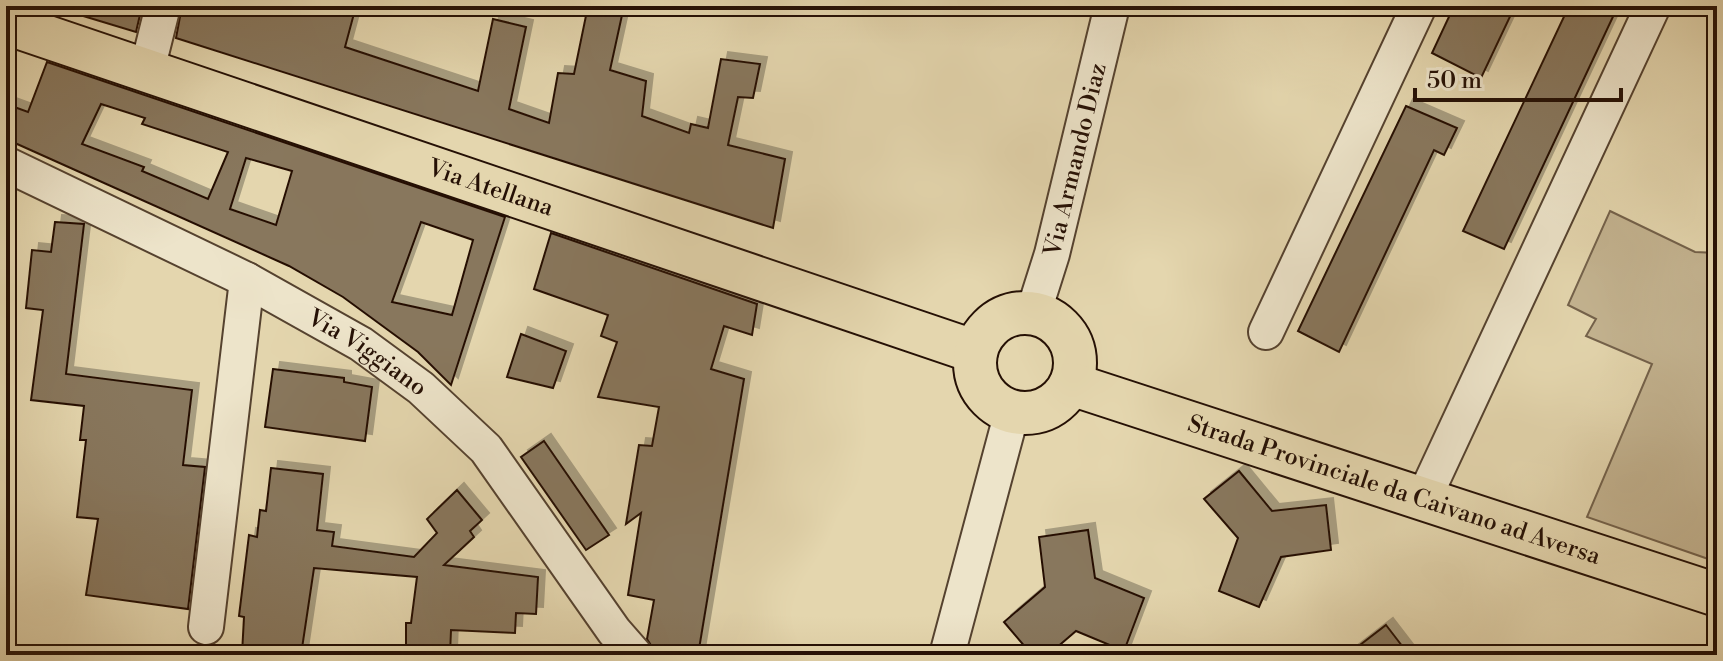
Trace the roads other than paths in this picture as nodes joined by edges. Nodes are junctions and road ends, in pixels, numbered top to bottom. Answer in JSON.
{"nodes":[{"id":1,"x":163,"y":6,"type":"edge"},
{"id":2,"x":1112,"y":6,"type":"edge"},
{"id":3,"x":1419,"y":6,"type":"edge"},
{"id":4,"x":1653,"y":6,"type":"edge"},
{"id":5,"x":6,"y":23,"type":"edge"},
{"id":6,"x":147,"y":70,"type":"junction"},
{"id":7,"x":6,"y":164,"type":"edge"},
{"id":8,"x":247,"y":280,"type":"junction"},
{"id":9,"x":1033,"y":314,"type":"junction"},
{"id":10,"x":1266,"y":332,"type":"dead end"},
{"id":11,"x":976,"y":352,"type":"junction"},
{"id":12,"x":1071,"y":384,"type":"junction"},
{"id":13,"x":1012,"y":412,"type":"junction"},
{"id":14,"x":1423,"y":500,"type":"junction"},
{"id":15,"x":1717,"y":595,"type":"edge"},
{"id":16,"x":206,"y":627,"type":"dead end"},
{"id":17,"x":621,"y":647,"type":"edge"},
{"id":18,"x":947,"y":655,"type":"edge"}],
"edges":[{"from":1,"to":6,"type":"street"},
{"from":2,"to":9,"type":"street","name":"Via Armando Diaz"},
{"from":3,"to":10,"type":"street"},
{"from":4,"to":14,"type":"street"},
{"from":5,"to":6,"type":"main road","name":"Via Atellana"},
{"from":6,"to":11,"type":"main road","name":"Via Atellana"},
{"from":7,"to":8,"type":"street","name":"Via Viggiano"},
{"from":8,"to":16,"type":"street"},
{"from":8,"to":17,"type":"street","name":"Via Viggiano"},
{"from":9,"to":11,"type":"main road"},
{"from":9,"to":12,"type":"main road"},
{"from":11,"to":13,"type":"main road"},
{"from":12,"to":13,"type":"main road"},
{"from":12,"to":14,"type":"main road","name":"Strada Provinciale da Caivano ad Aversa"},
{"from":13,"to":18,"type":"street"},
{"from":14,"to":15,"type":"main road","name":"Strada Provinciale da Caivano ad Aversa"}]}
